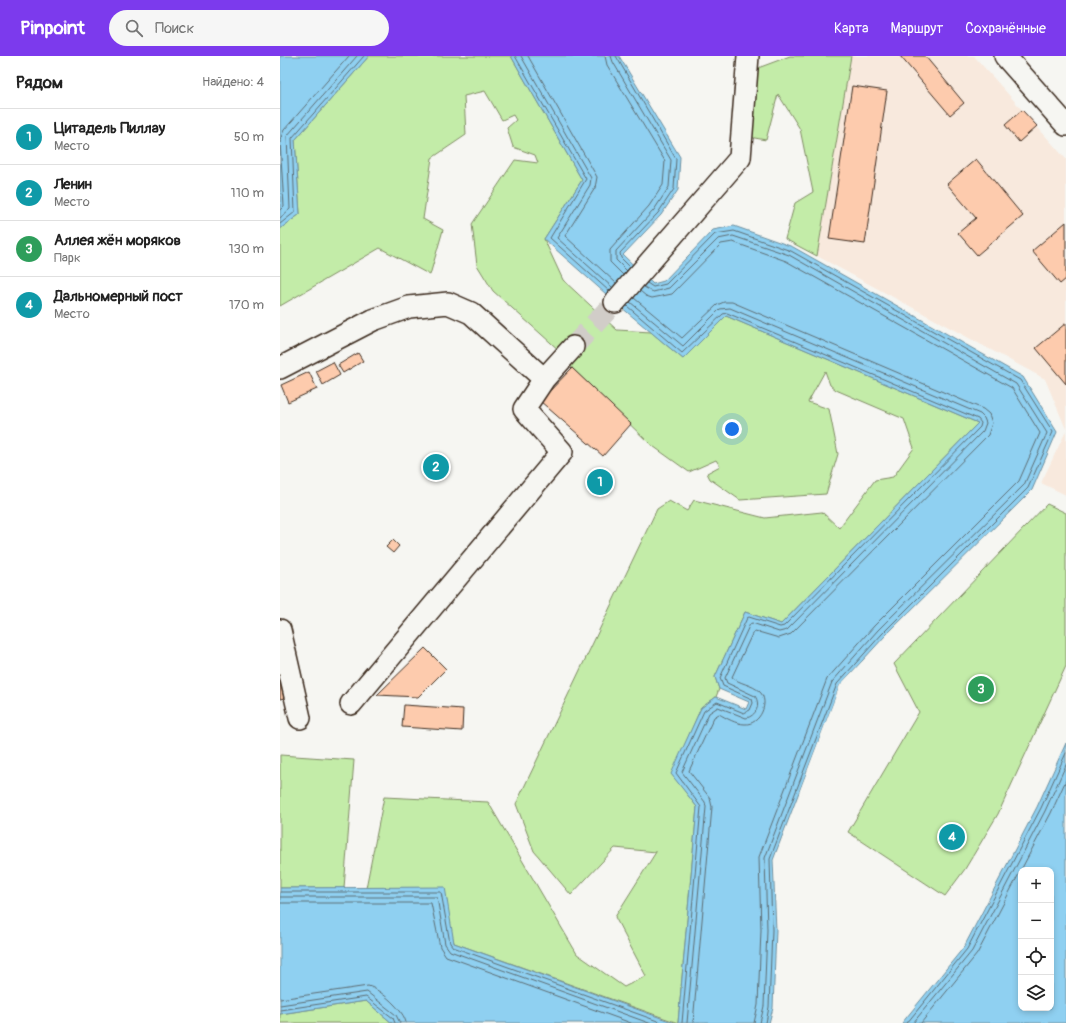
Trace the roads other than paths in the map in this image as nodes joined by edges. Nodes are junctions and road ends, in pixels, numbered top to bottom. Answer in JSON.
{"nodes":[{"id":1,"x":748,"y":56,"type":"edge"},
{"id":2,"x":1004,"y":56,"type":"edge"},
{"id":3,"x":1066,"y":125,"type":"edge"},
{"id":4,"x":615,"y":302,"type":"tunnel mouth"},
{"id":5,"x":573,"y":347,"type":"tunnel mouth"},
{"id":6,"x":280,"y":368,"type":"edge"},
{"id":7,"x":544,"y":379,"type":"junction"},
{"id":8,"x":280,"y":630,"type":"edge"},
{"id":9,"x":351,"y":704,"type":"dead end"},
{"id":10,"x":300,"y":718,"type":"dead end"}],
"edges":[{"from":1,"to":4,"type":"street"},
{"from":2,"to":3,"type":"street"},
{"from":5,"to":7,"type":"street"},
{"from":6,"to":7,"type":"street"},
{"from":7,"to":9,"type":"street"},
{"from":8,"to":10,"type":"street"}]}
